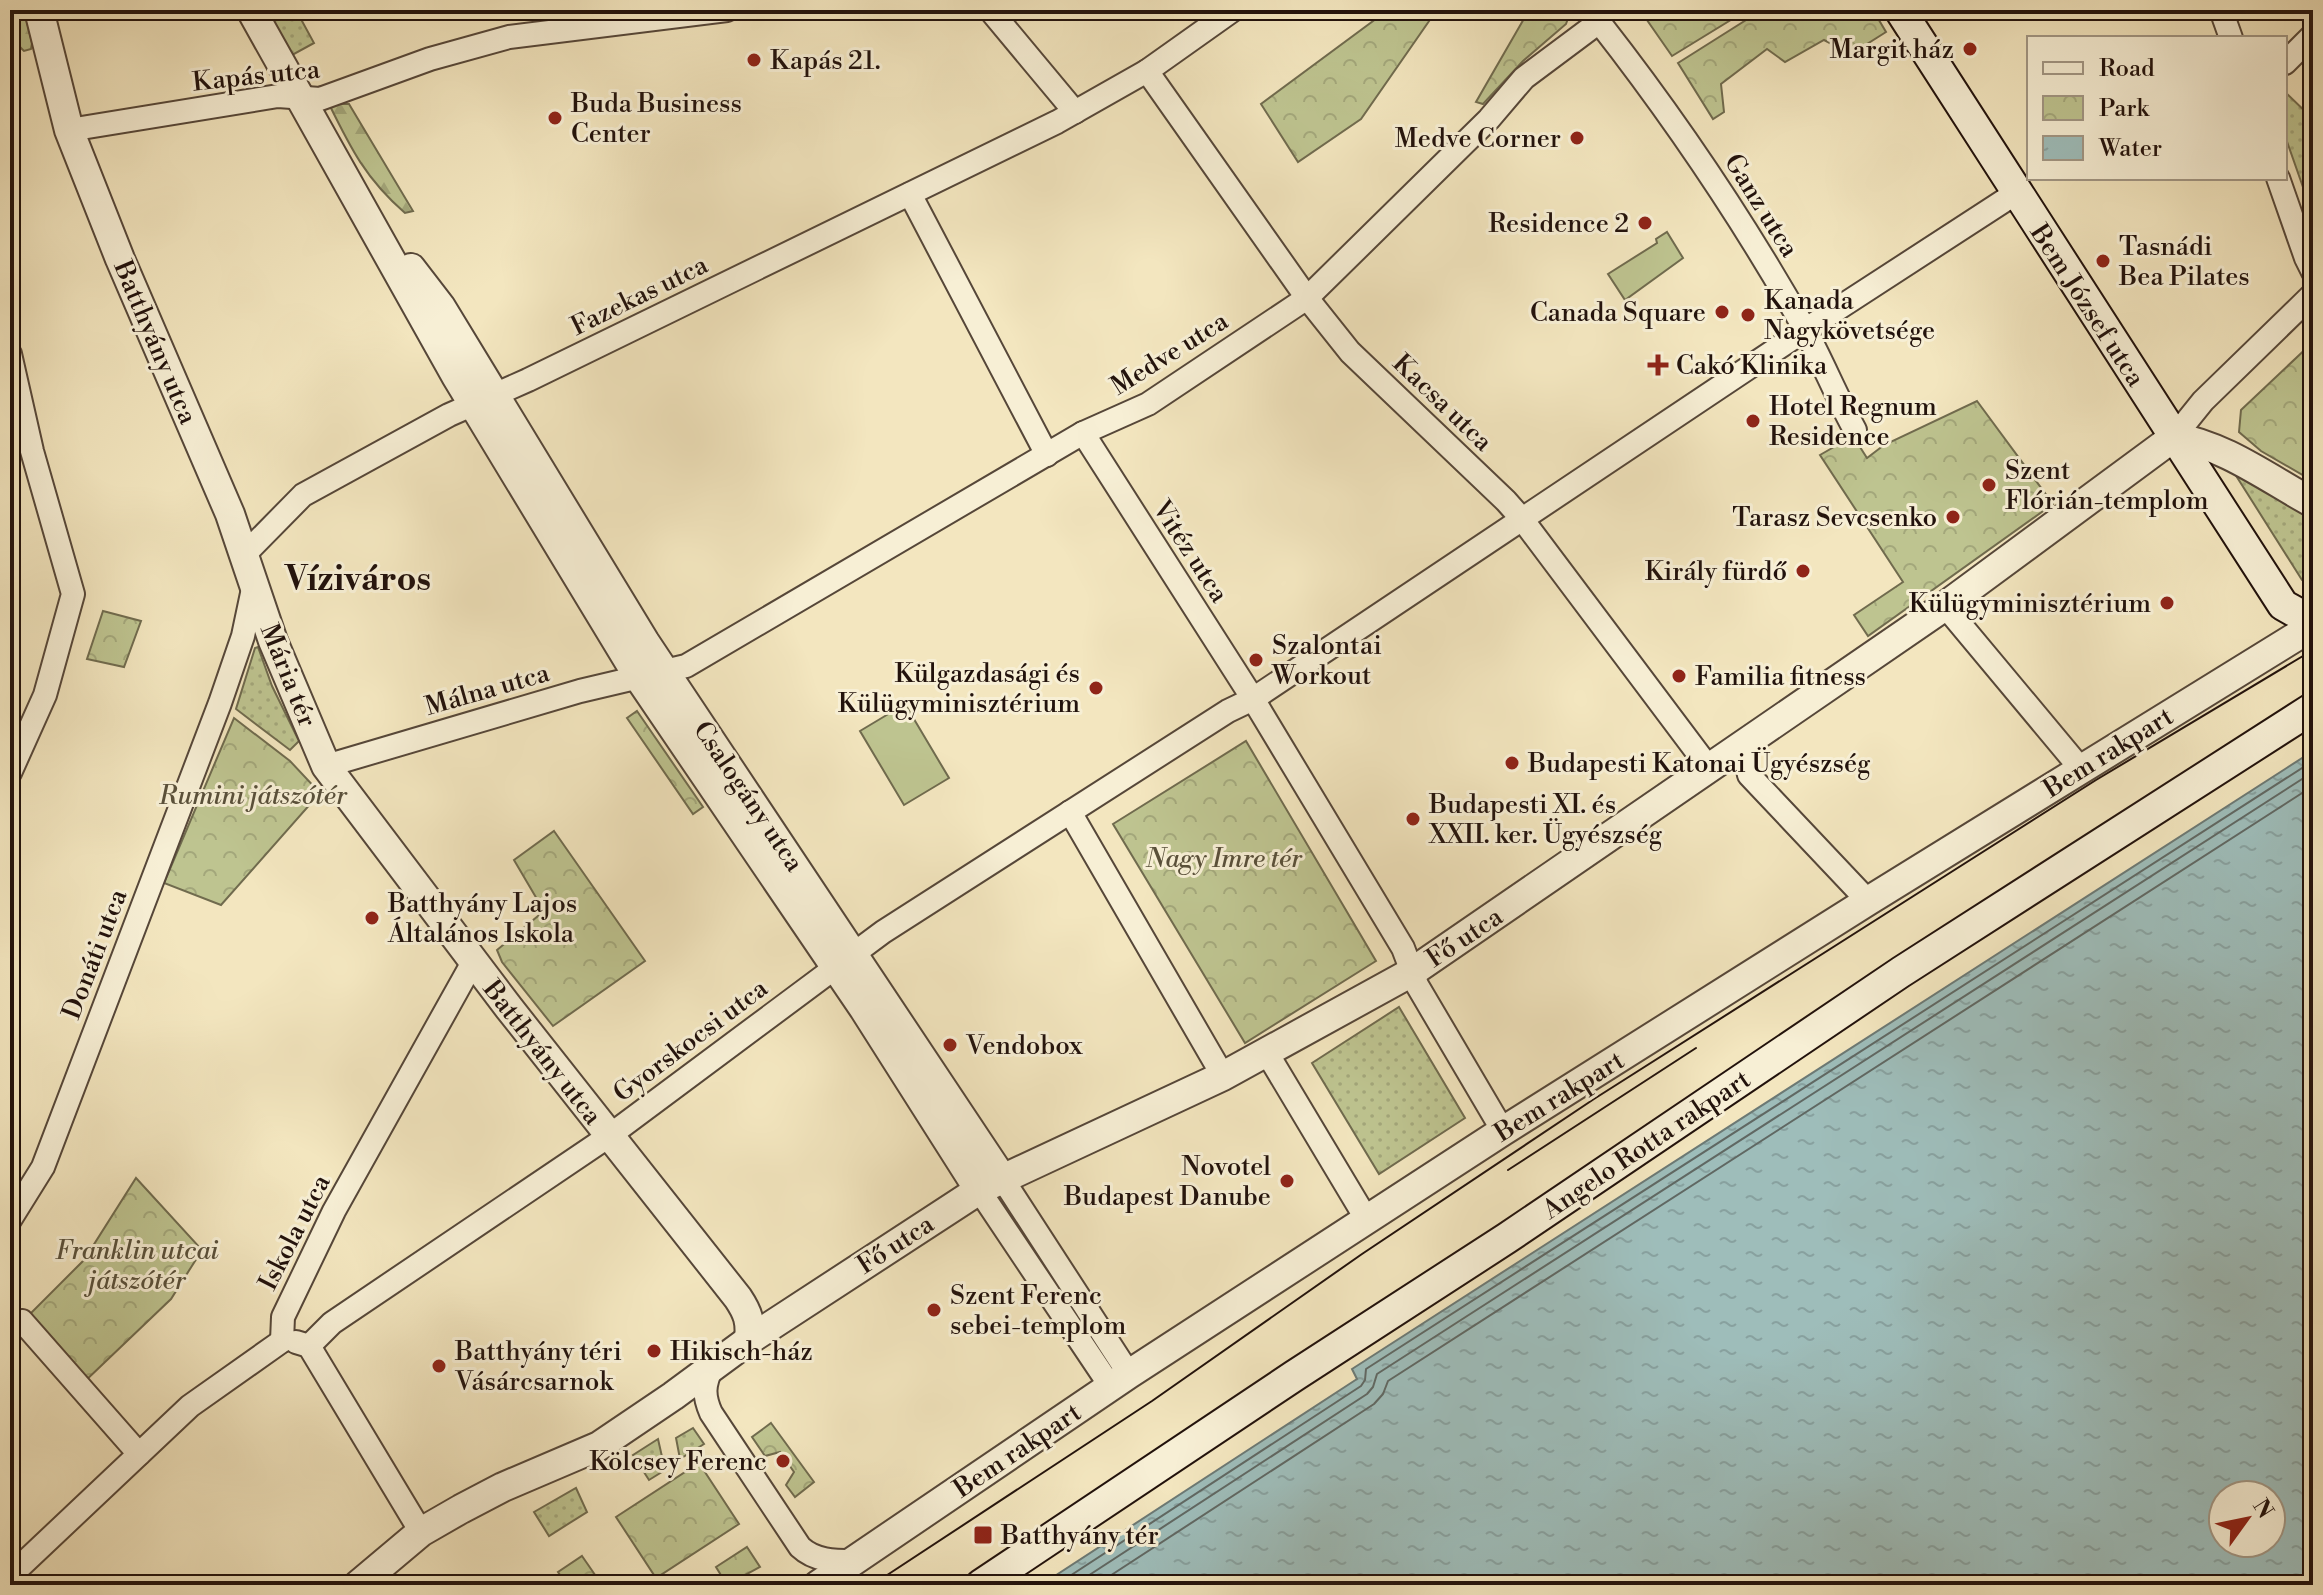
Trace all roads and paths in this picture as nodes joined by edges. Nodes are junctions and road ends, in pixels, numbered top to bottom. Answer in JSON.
{"nodes":[{"id":1,"x":39,"y":10,"type":"edge"},
{"id":2,"x":251,"y":10,"type":"edge"},
{"id":3,"x":727,"y":10,"type":"edge"},
{"id":4,"x":990,"y":10,"type":"edge"},
{"id":5,"x":1233,"y":10,"type":"edge"},
{"id":6,"x":1900,"y":10,"type":"edge"},
{"id":7,"x":2221,"y":10,"type":"edge"},
{"id":8,"x":652,"y":14,"type":"edge"},
{"id":9,"x":1599,"y":22,"type":"joint"},
{"id":10,"x":2313,"y":35,"type":"edge"},
{"id":11,"x":2230,"y":36,"type":"edge"},
{"id":12,"x":2287,"y":61,"type":"edge"},
{"id":13,"x":1147,"y":71,"type":"junction"},
{"id":14,"x":299,"y":97,"type":"junction"},
{"id":15,"x":1075,"y":112,"type":"junction"},
{"id":16,"x":69,"y":130,"type":"junction"},
{"id":17,"x":2279,"y":180,"type":"edge"},
{"id":18,"x":2016,"y":193,"type":"junction"},
{"id":19,"x":910,"y":194,"type":"junction"},
{"id":20,"x":2313,"y":272,"type":"edge"},
{"id":21,"x":2313,"y":294,"type":"edge"},
{"id":22,"x":1307,"y":298,"type":"junction"},
{"id":23,"x":1805,"y":330,"type":"junction"},
{"id":24,"x":10,"y":354,"type":"edge"},
{"id":25,"x":484,"y":400,"type":"junction"},
{"id":26,"x":1855,"y":430,"type":"dead end"},
{"id":27,"x":1083,"y":433,"type":"junction"},
{"id":28,"x":2174,"y":437,"type":"junction"},
{"id":29,"x":1047,"y":455,"type":"junction"},
{"id":30,"x":2313,"y":503,"type":"edge"},
{"id":31,"x":1522,"y":519,"type":"junction"},
{"id":32,"x":245,"y":554,"type":"junction"},
{"id":33,"x":254,"y":583,"type":"junction"},
{"id":34,"x":1945,"y":606,"type":"junction"},
{"id":35,"x":2313,"y":616,"type":"edge"},
{"id":36,"x":2313,"y":626,"type":"edge"},
{"id":37,"x":652,"y":675,"type":"junction"},
{"id":38,"x":1253,"y":699,"type":"junction"},
{"id":39,"x":220,"y":703,"type":"joint"},
{"id":40,"x":2313,"y":708,"type":"edge"},
{"id":41,"x":1743,"y":745,"type":"junction"},
{"id":42,"x":326,"y":766,"type":"junction"},
{"id":43,"x":1709,"y":768,"type":"junction"},
{"id":44,"x":2081,"y":769,"type":"junction"},
{"id":45,"x":10,"y":773,"type":"edge"},
{"id":46,"x":1070,"y":812,"type":"junction"},
{"id":47,"x":1868,"y":901,"type":"junction"},
{"id":48,"x":845,"y":960,"type":"junction"},
{"id":49,"x":473,"y":962,"type":"junction"},
{"id":50,"x":1412,"y":972,"type":"junction"},
{"id":51,"x":1267,"y":1053,"type":"junction"},
{"id":52,"x":1223,"y":1076,"type":"junction"},
{"id":53,"x":1503,"y":1131,"type":"junction"},
{"id":54,"x":609,"y":1136,"type":"junction"},
{"id":55,"x":990,"y":1184,"type":"junction"},
{"id":56,"x":10,"y":1220,"type":"edge"},
{"id":57,"x":1367,"y":1220,"type":"junction"},
{"id":58,"x":22,"y":1321,"type":"dead end"},
{"id":59,"x":749,"y":1340,"type":"junction"},
{"id":60,"x":282,"y":1341,"type":"junction"},
{"id":61,"x":309,"y":1346,"type":"junction"},
{"id":62,"x":712,"y":1367,"type":"junction"},
{"id":63,"x":1120,"y":1381,"type":"junction"},
{"id":64,"x":139,"y":1454,"type":"junction"},
{"id":65,"x":421,"y":1532,"type":"junction"},
{"id":66,"x":854,"y":1561,"type":"junction"},
{"id":67,"x":10,"y":1576,"type":"edge"},
{"id":68,"x":358,"y":1585,"type":"edge"},
{"id":69,"x":818,"y":1585,"type":"edge"},
{"id":70,"x":981,"y":1585,"type":"edge"}],
"edges":[{"from":1,"to":16,"type":"street","name":"Batthyány utca"},
{"from":2,"to":14,"type":"street","name":"Csalogány utca"},
{"from":3,"to":8,"type":"street","name":"Kapás utca"},
{"from":4,"to":15,"type":"street"},
{"from":5,"to":13,"type":"street","name":"Fazekas utca"},
{"from":6,"to":18,"type":"main road","name":"Bem József utca"},
{"from":7,"to":11,"type":"street"},
{"from":8,"to":14,"type":"street","name":"Kapás utca"},
{"from":9,"to":22,"type":"street","name":"Medve utca"},
{"from":9,"to":23,"type":"street","name":"Ganz utca"},
{"from":10,"to":12,"type":"street"},
{"from":13,"to":15,"type":"street","name":"Fazekas utca"},
{"from":13,"to":22,"type":"street","name":"Kacsa utca"},
{"from":14,"to":16,"type":"street","name":"Kapás utca"},
{"from":14,"to":25,"type":"street","name":"Csalogány utca"},
{"from":15,"to":19,"type":"street","name":"Fazekas utca"},
{"from":16,"to":32,"type":"street","name":"Batthyány utca"},
{"from":17,"to":20,"type":"street"},
{"from":18,"to":23,"type":"street"},
{"from":18,"to":28,"type":"main road","name":"Bem József utca"},
{"from":19,"to":25,"type":"street","name":"Fazekas utca"},
{"from":19,"to":29,"type":"street"},
{"from":21,"to":28,"type":"street"},
{"from":22,"to":27,"type":"street","name":"Medve utca"},
{"from":22,"to":31,"type":"street","name":"Kacsa utca"},
{"from":23,"to":26,"type":"street","name":"Ganz utca"},
{"from":23,"to":31,"type":"street"},
{"from":24,"to":45,"type":"street"},
{"from":25,"to":32,"type":"street","name":"Fazekas utca"},
{"from":25,"to":37,"type":"street","name":"Csalogány utca"},
{"from":27,"to":29,"type":"street","name":"Medve utca"},
{"from":27,"to":38,"type":"street","name":"Vitéz utca"},
{"from":28,"to":30,"type":"street"},
{"from":28,"to":34,"type":"street","name":"Fő utca"},
{"from":28,"to":35,"type":"main road","name":"Bem József utca"},
{"from":29,"to":37,"type":"street","name":"Medve utca"},
{"from":31,"to":38,"type":"street"},
{"from":31,"to":43,"type":"street","name":"Kacsa utca"},
{"from":32,"to":33,"type":"street","name":"Mária tér"},
{"from":33,"to":39,"type":"street","name":"Mária tér"},
{"from":33,"to":42,"type":"street","name":"Mária tér"},
{"from":34,"to":41,"type":"street","name":"Fő utca"},
{"from":34,"to":44,"type":"street"},
{"from":36,"to":44,"type":"street","name":"Bem rakpart"},
{"from":37,"to":42,"type":"street","name":"Málna utca"},
{"from":37,"to":48,"type":"street","name":"Csalogány utca"},
{"from":38,"to":46,"type":"street"},
{"from":38,"to":50,"type":"street"},
{"from":39,"to":56,"type":"street","name":"Donáti utca"},
{"from":40,"to":70,"type":"main road","name":"Angelo Rotta rakpart"},
{"from":41,"to":43,"type":"street","name":"Fő utca"},
{"from":41,"to":47,"type":"street"},
{"from":42,"to":49,"type":"street","name":"Batthyány utca"},
{"from":43,"to":50,"type":"street","name":"Fő utca"},
{"from":44,"to":47,"type":"street","name":"Bem rakpart"},
{"from":46,"to":48,"type":"street","name":"Gyorskocsi utca"},
{"from":46,"to":52,"type":"street"},
{"from":47,"to":53,"type":"street","name":"Bem rakpart"},
{"from":48,"to":54,"type":"street","name":"Gyorskocsi utca"},
{"from":48,"to":55,"type":"street","name":"Csalogány utca"},
{"from":49,"to":54,"type":"street","name":"Batthyány utca"},
{"from":49,"to":60,"type":"street","name":"Iskola utca"},
{"from":50,"to":51,"type":"street","name":"Fő utca"},
{"from":50,"to":53,"type":"street"},
{"from":51,"to":52,"type":"street","name":"Fő utca"},
{"from":51,"to":57,"type":"street"},
{"from":52,"to":55,"type":"street","name":"Fő utca"},
{"from":53,"to":57,"type":"street","name":"Bem rakpart"},
{"from":54,"to":59,"type":"street","name":"Batthyány utca"},
{"from":54,"to":61,"type":"street","name":"Gyorskocsi utca"},
{"from":55,"to":59,"type":"street","name":"Fő utca"},
{"from":55,"to":63,"type":"street","name":"Csalogány utca"},
{"from":57,"to":63,"type":"street","name":"Bem rakpart"},
{"from":58,"to":64,"type":"street"},
{"from":59,"to":62,"type":"street","name":"Fő utca"},
{"from":60,"to":61,"type":"street"},
{"from":60,"to":64,"type":"street"},
{"from":61,"to":65,"type":"street"},
{"from":62,"to":65,"type":"street"},
{"from":62,"to":66,"type":"street"},
{"from":63,"to":66,"type":"street","name":"Bem rakpart"},
{"from":64,"to":67,"type":"street"},
{"from":65,"to":68,"type":"street"},
{"from":66,"to":69,"type":"street","name":"Bem rakpart"}]}
